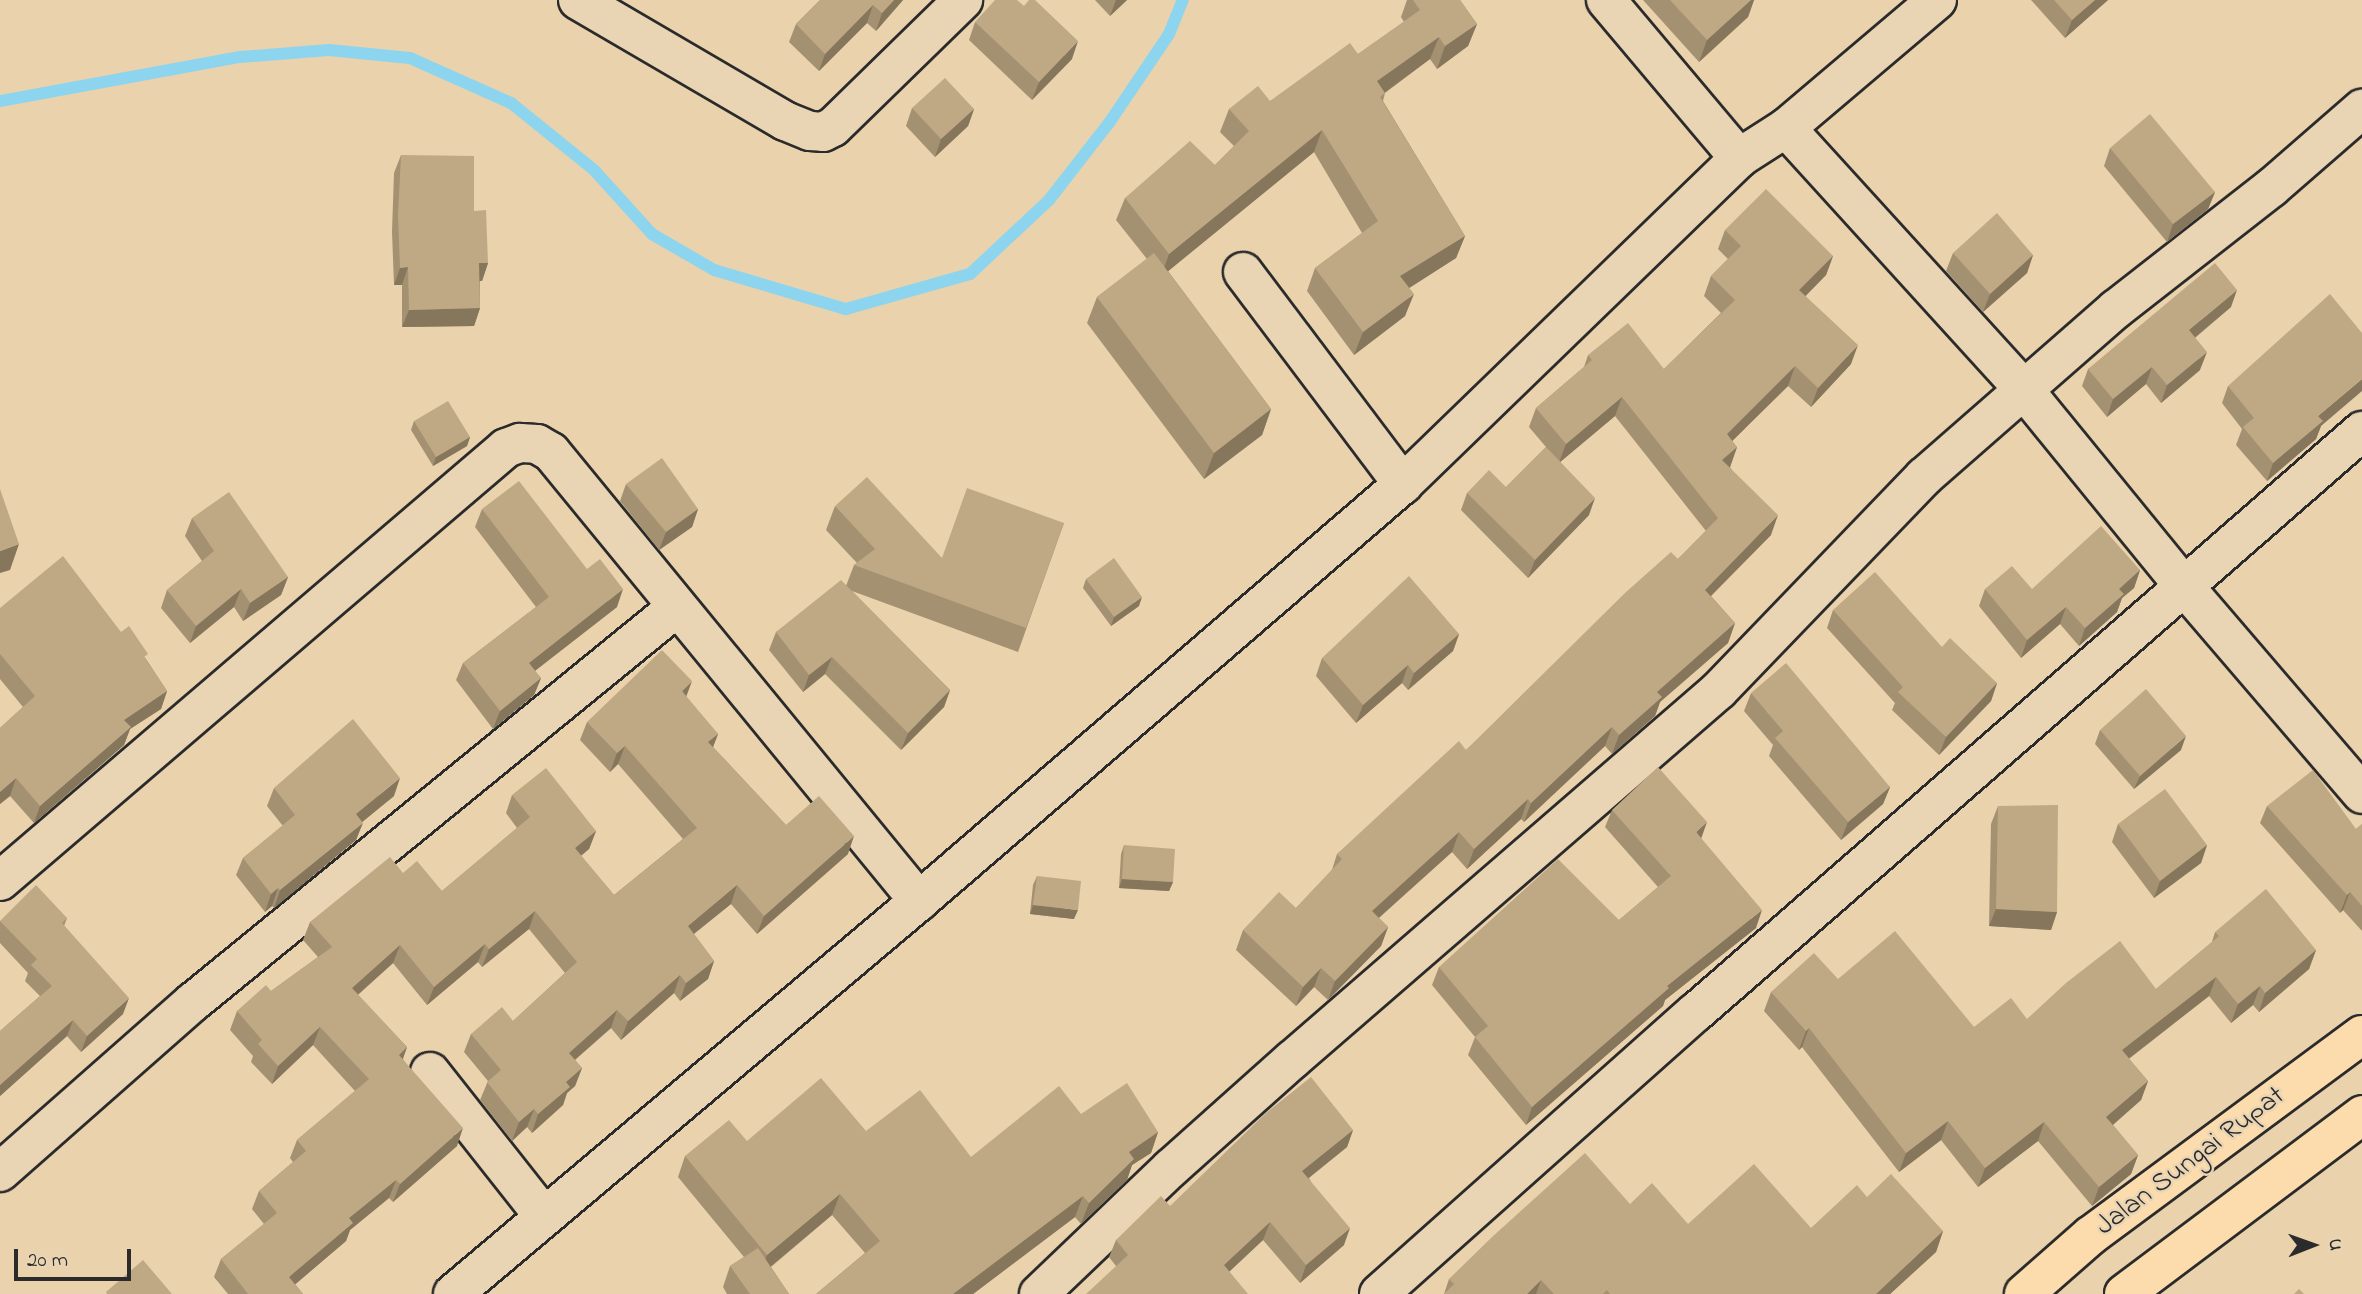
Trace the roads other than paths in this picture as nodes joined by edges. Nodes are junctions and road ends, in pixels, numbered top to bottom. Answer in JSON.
{"nodes":[{"id":1,"x":578,"y":0,"type":"edge"},
{"id":2,"x":963,"y":0,"type":"edge"},
{"id":3,"x":1606,"y":0,"type":"edge"},
{"id":4,"x":1937,"y":0,"type":"edge"},
{"id":5,"x":2362,"y":109,"type":"edge"},
{"id":6,"x":1786,"y":128,"type":"junction"},
{"id":7,"x":1739,"y":158,"type":"junction"},
{"id":8,"x":1242,"y":272,"type":"dead end"},
{"id":9,"x":2024,"y":390,"type":"junction"},
{"id":10,"x":2362,"y":431,"type":"edge"},
{"id":11,"x":1403,"y":484,"type":"junction"},
{"id":12,"x":2183,"y":585,"type":"junction"},
{"id":13,"x":676,"y":608,"type":"junction"},
{"id":14,"x":2362,"y":794,"type":"edge"},
{"id":15,"x":0,"y":881,"type":"edge"},
{"id":16,"x":919,"y":901,"type":"junction"},
{"id":17,"x":2362,"y":1035,"type":"edge"},
{"id":18,"x":430,"y":1072,"type":"dead end"},
{"id":19,"x":2362,"y":1115,"type":"edge"},
{"id":20,"x":0,"y":1172,"type":"edge"},
{"id":21,"x":543,"y":1215,"type":"junction"},
{"id":22,"x":453,"y":1294,"type":"edge"},
{"id":23,"x":1040,"y":1294,"type":"edge"},
{"id":24,"x":1380,"y":1294,"type":"edge"},
{"id":25,"x":2024,"y":1294,"type":"edge"},
{"id":26,"x":2123,"y":1294,"type":"edge"}],
"edges":[{"from":1,"to":2,"type":"street"},
{"from":3,"to":7,"type":"street"},
{"from":4,"to":6,"type":"street"},
{"from":5,"to":9,"type":"street"},
{"from":6,"to":7,"type":"street"},
{"from":6,"to":9,"type":"street"},
{"from":7,"to":11,"type":"street"},
{"from":8,"to":11,"type":"street"},
{"from":9,"to":12,"type":"street"},
{"from":9,"to":23,"type":"street"},
{"from":10,"to":12,"type":"street"},
{"from":11,"to":16,"type":"street"},
{"from":12,"to":14,"type":"street"},
{"from":12,"to":24,"type":"street"},
{"from":13,"to":15,"type":"street"},
{"from":13,"to":16,"type":"street"},
{"from":13,"to":20,"type":"street"},
{"from":16,"to":21,"type":"street"},
{"from":17,"to":25,"type":"main road","name":"Jalan Sungai Rupat"},
{"from":18,"to":21,"type":"street"},
{"from":19,"to":26,"type":"main road"},
{"from":21,"to":22,"type":"street"}]}
